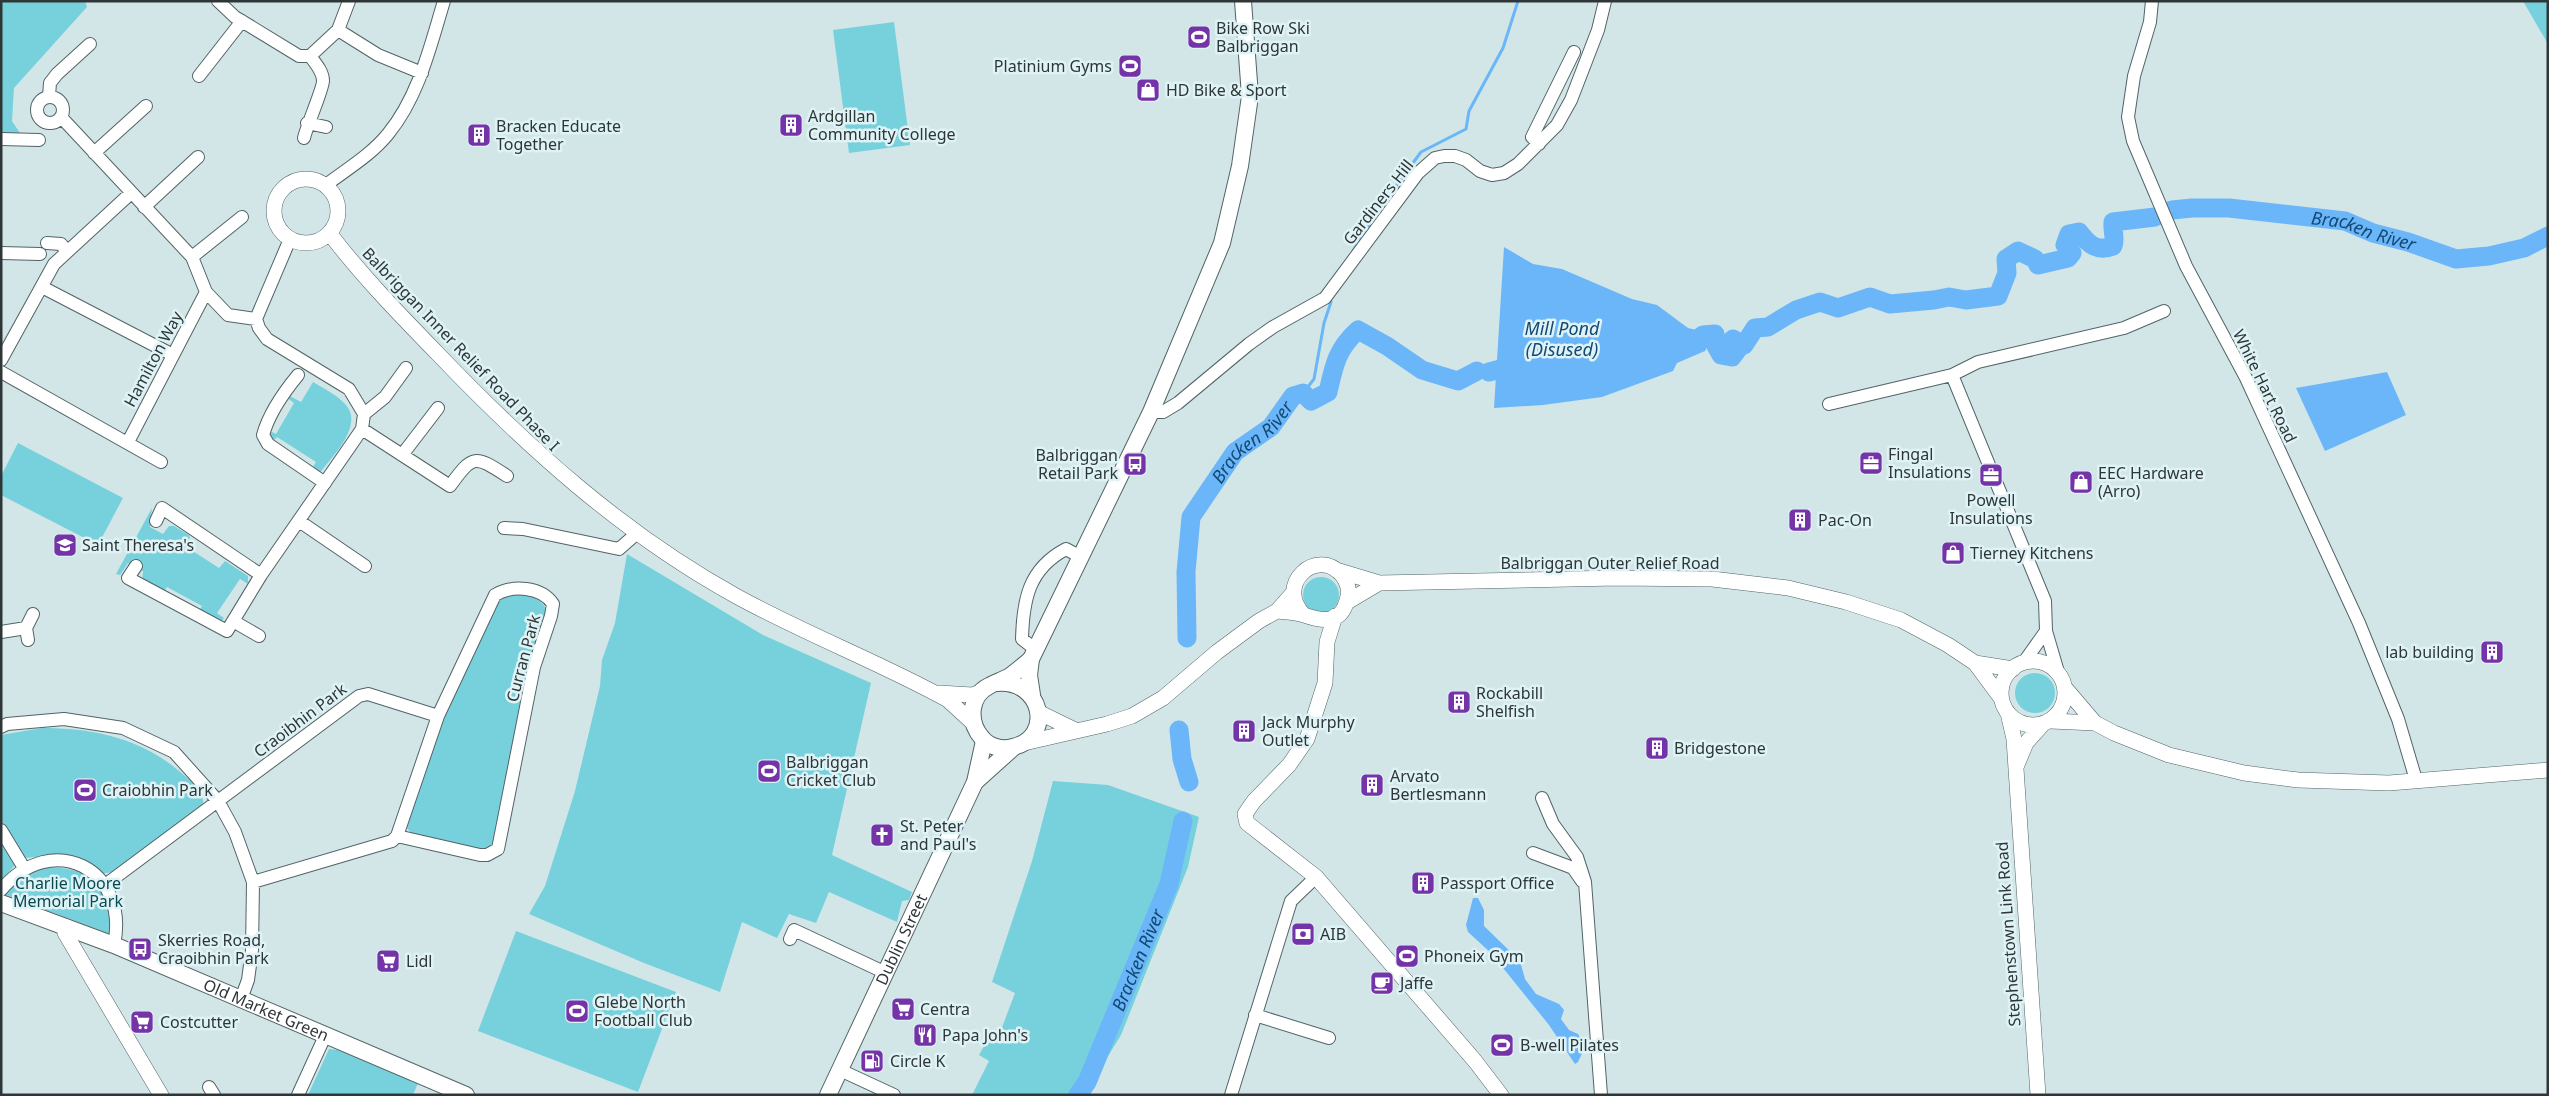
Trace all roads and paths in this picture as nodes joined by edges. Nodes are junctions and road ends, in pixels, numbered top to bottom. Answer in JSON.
{"nodes":[{"id":1,"x":218,"y":1,"type":"edge"},
{"id":2,"x":349,"y":1,"type":"edge"},
{"id":3,"x":444,"y":1,"type":"edge"},
{"id":4,"x":1243,"y":1,"type":"edge"},
{"id":5,"x":1605,"y":1,"type":"edge"},
{"id":6,"x":2152,"y":1,"type":"edge"},
{"id":7,"x":242,"y":21,"type":"junction"},
{"id":8,"x":338,"y":30,"type":"junction"},
{"id":9,"x":90,"y":44,"type":"dead end"},
{"id":10,"x":1574,"y":52,"type":"dead end"},
{"id":11,"x":310,"y":56,"type":"junction"},
{"id":12,"x":422,"y":73,"type":"junction"},
{"id":13,"x":200,"y":76,"type":"dead end"},
{"id":14,"x":49,"y":96,"type":"junction"},
{"id":15,"x":146,"y":106,"type":"dead end"},
{"id":16,"x":61,"y":117,"type":"junction"},
{"id":17,"x":308,"y":124,"type":"junction"},
{"id":18,"x":326,"y":128,"type":"dead end"},
{"id":19,"x":304,"y":138,"type":"dead end"},
{"id":20,"x":1,"y":139,"type":"edge"},
{"id":21,"x":39,"y":140,"type":"dead end"},
{"id":22,"x":1538,"y":144,"type":"junction"},
{"id":23,"x":94,"y":153,"type":"junction"},
{"id":24,"x":198,"y":157,"type":"dead end"},
{"id":25,"x":326,"y":184,"type":"junction"},
{"id":26,"x":131,"y":193,"type":"junction"},
{"id":27,"x":144,"y":207,"type":"junction"},
{"id":28,"x":242,"y":217,"type":"dead end"},
{"id":29,"x":330,"y":234,"type":"junction"},
{"id":30,"x":290,"y":239,"type":"junction"},
{"id":31,"x":67,"y":251,"type":"junction"},
{"id":32,"x":1,"y":253,"type":"edge"},
{"id":33,"x":192,"y":256,"type":"junction"},
{"id":34,"x":42,"y":287,"type":"junction"},
{"id":35,"x":206,"y":292,"type":"junction"},
{"id":36,"x":2164,"y":311,"type":"dead end"},
{"id":37,"x":256,"y":318,"type":"junction"},
{"id":38,"x":173,"y":356,"type":"junction"},
{"id":39,"x":1,"y":360,"type":"edge"},
{"id":40,"x":406,"y":368,"type":"dead end"},
{"id":41,"x":1,"y":372,"type":"edge"},
{"id":42,"x":298,"y":375,"type":"dead end"},
{"id":43,"x":1952,"y":375,"type":"junction"},
{"id":44,"x":1829,"y":404,"type":"dead end"},
{"id":45,"x":438,"y":408,"type":"dead end"},
{"id":46,"x":1151,"y":412,"type":"junction"},
{"id":47,"x":364,"y":414,"type":"junction"},
{"id":48,"x":362,"y":428,"type":"junction"},
{"id":49,"x":128,"y":442,"type":"junction"},
{"id":50,"x":402,"y":455,"type":"junction"},
{"id":51,"x":161,"y":462,"type":"dead end"},
{"id":52,"x":507,"y":476,"type":"dead end"},
{"id":53,"x":325,"y":483,"type":"junction"},
{"id":54,"x":156,"y":521,"type":"dead end"},
{"id":55,"x":299,"y":521,"type":"junction"},
{"id":56,"x":504,"y":528,"type":"dead end"},
{"id":57,"x":636,"y":534,"type":"junction"},
{"id":58,"x":1080,"y":556,"type":"junction"},
{"id":59,"x":136,"y":566,"type":"dead end"},
{"id":60,"x":365,"y":566,"type":"dead end"},
{"id":61,"x":1336,"y":570,"type":"junction"},
{"id":62,"x":261,"y":575,"type":"junction"},
{"id":63,"x":1379,"y":583,"type":"junction"},
{"id":64,"x":1293,"y":593,"type":"junction"},
{"id":65,"x":1347,"y":602,"type":"junction"},
{"id":66,"x":1277,"y":611,"type":"junction"},
{"id":67,"x":33,"y":614,"type":"dead end"},
{"id":68,"x":1335,"y":616,"type":"junction"},
{"id":69,"x":1307,"y":617,"type":"junction"},
{"id":70,"x":233,"y":621,"type":"junction"},
{"id":71,"x":2046,"y":631,"type":"junction"},
{"id":72,"x":1,"y":632,"type":"edge"},
{"id":73,"x":259,"y":636,"type":"dead end"},
{"id":74,"x":1327,"y":642,"type":"junction"},
{"id":75,"x":1033,"y":654,"type":"junction"},
{"id":76,"x":1975,"y":663,"type":"junction"},
{"id":77,"x":2018,"y":666,"type":"junction"},
{"id":78,"x":2058,"y":672,"type":"junction"},
{"id":79,"x":997,"y":683,"type":"junction"},
{"id":80,"x":2066,"y":689,"type":"junction"},
{"id":81,"x":935,"y":692,"type":"junction"},
{"id":82,"x":981,"y":692,"type":"junction"},
{"id":83,"x":1032,"y":695,"type":"junction"},
{"id":84,"x":2002,"y":698,"type":"junction"},
{"id":85,"x":1038,"y":712,"type":"junction"},
{"id":86,"x":2008,"y":713,"type":"junction"},
{"id":87,"x":438,"y":716,"type":"junction"},
{"id":88,"x":972,"y":722,"type":"junction"},
{"id":89,"x":2047,"y":722,"type":"junction"},
{"id":90,"x":2095,"y":722,"type":"junction"},
{"id":91,"x":1,"y":727,"type":"edge"},
{"id":92,"x":1074,"y":730,"type":"junction"},
{"id":93,"x":984,"y":741,"type":"junction"},
{"id":94,"x":1019,"y":745,"type":"junction"},
{"id":95,"x":2548,"y":770,"type":"edge"},
{"id":96,"x":2014,"y":771,"type":"junction"},
{"id":97,"x":2416,"y":780,"type":"junction"},
{"id":98,"x":975,"y":782,"type":"junction"},
{"id":99,"x":1542,"y":798,"type":"dead end"},
{"id":100,"x":218,"y":802,"type":"junction"},
{"id":101,"x":1,"y":830,"type":"edge"},
{"id":102,"x":397,"y":836,"type":"junction"},
{"id":103,"x":1533,"y":853,"type":"dead end"},
{"id":104,"x":24,"y":868,"type":"junction"},
{"id":105,"x":1316,"y":877,"type":"junction"},
{"id":106,"x":253,"y":882,"type":"junction"},
{"id":107,"x":105,"y":885,"type":"junction"},
{"id":108,"x":1585,"y":886,"type":"junction"},
{"id":109,"x":1,"y":890,"type":"edge"},
{"id":110,"x":1,"y":903,"type":"edge"},
{"id":111,"x":67,"y":927,"type":"junction"},
{"id":112,"x":790,"y":938,"type":"dead end"},
{"id":113,"x":114,"y":945,"type":"junction"},
{"id":114,"x":886,"y":973,"type":"junction"},
{"id":115,"x":240,"y":999,"type":"junction"},
{"id":116,"x":1255,"y":1015,"type":"junction"},
{"id":117,"x":325,"y":1036,"type":"junction"},
{"id":118,"x":1329,"y":1038,"type":"dead end"},
{"id":119,"x":840,"y":1070,"type":"junction"},
{"id":120,"x":161,"y":1095,"type":"edge"},
{"id":121,"x":298,"y":1095,"type":"edge"},
{"id":122,"x":466,"y":1095,"type":"edge"},
{"id":123,"x":828,"y":1095,"type":"edge"},
{"id":124,"x":894,"y":1095,"type":"edge"},
{"id":125,"x":1231,"y":1095,"type":"edge"},
{"id":126,"x":1501,"y":1095,"type":"edge"},
{"id":127,"x":1601,"y":1095,"type":"edge"},
{"id":128,"x":2038,"y":1095,"type":"edge"}],
"edges":[{"from":1,"to":7,"type":"street"},
{"from":2,"to":8,"type":"street"},
{"from":3,"to":12,"type":"street"},
{"from":4,"to":46,"type":"main road"},
{"from":5,"to":22,"type":"street","name":"Gardiners Hill"},
{"from":6,"to":97,"type":"street","name":"White Hart Road"},
{"from":7,"to":11,"type":"street"},
{"from":7,"to":13,"type":"street"},
{"from":8,"to":11,"type":"street"},
{"from":8,"to":12,"type":"street"},
{"from":9,"to":14,"type":"street"},
{"from":10,"to":22,"type":"street"},
{"from":11,"to":17,"type":"street"},
{"from":12,"to":25,"type":"street"},
{"from":14,"to":16,"type":"street"},
{"from":14,"to":16,"type":"street"},
{"from":15,"to":23,"type":"street"},
{"from":16,"to":23,"type":"street"},
{"from":17,"to":18,"type":"street"},
{"from":17,"to":19,"type":"street"},
{"from":20,"to":21,"type":"street"},
{"from":22,"to":46,"type":"street","name":"Gardiners Hill"},
{"from":23,"to":26,"type":"street"},
{"from":24,"to":27,"type":"street"},
{"from":25,"to":29,"type":"street"},
{"from":25,"to":30,"type":"street"},
{"from":26,"to":27,"type":"street"},
{"from":26,"to":31,"type":"street"},
{"from":27,"to":33,"type":"street"},
{"from":28,"to":33,"type":"street"},
{"from":29,"to":30,"type":"street"},
{"from":29,"to":57,"type":"street","name":"Balbriggan Inner Relief Road Phase I"},
{"from":30,"to":37,"type":"street"},
{"from":31,"to":32,"type":"street"},
{"from":31,"to":34,"type":"street"},
{"from":33,"to":35,"type":"street"},
{"from":34,"to":38,"type":"street"},
{"from":34,"to":39,"type":"street"},
{"from":35,"to":37,"type":"street"},
{"from":35,"to":38,"type":"street","name":"Hamilton Way"},
{"from":36,"to":43,"type":"street"},
{"from":37,"to":47,"type":"street"},
{"from":38,"to":49,"type":"street","name":"Hamilton Way"},
{"from":40,"to":47,"type":"street"},
{"from":41,"to":49,"type":"street"},
{"from":42,"to":53,"type":"street"},
{"from":43,"to":44,"type":"street"},
{"from":43,"to":71,"type":"street"},
{"from":45,"to":50,"type":"street"},
{"from":46,"to":58,"type":"main road"},
{"from":47,"to":48,"type":"street"},
{"from":48,"to":50,"type":"street"},
{"from":48,"to":53,"type":"street"},
{"from":49,"to":51,"type":"street"},
{"from":50,"to":52,"type":"street"},
{"from":53,"to":55,"type":"street"},
{"from":54,"to":62,"type":"street"},
{"from":55,"to":60,"type":"street"},
{"from":55,"to":62,"type":"street"},
{"from":56,"to":57,"type":"street"},
{"from":57,"to":81,"type":"street","name":"Balbriggan Inner Relief Road Phase I"},
{"from":58,"to":75,"type":"main road"},
{"from":58,"to":75,"type":"street"},
{"from":59,"to":70,"type":"street"},
{"from":61,"to":63,"type":"street","name":"Balbriggan Outer Relief Road"},
{"from":61,"to":64,"type":"street"},
{"from":61,"to":65,"type":"street"},
{"from":62,"to":70,"type":"street"},
{"from":63,"to":65,"type":"street","name":"Balbriggan Outer Relief Road"},
{"from":63,"to":76,"type":"street","name":"Balbriggan Outer Relief Road"},
{"from":64,"to":66,"type":"street"},
{"from":64,"to":69,"type":"street"},
{"from":65,"to":68,"type":"street"},
{"from":66,"to":69,"type":"street"},
{"from":66,"to":92,"type":"street"},
{"from":67,"to":72,"type":"street"},
{"from":68,"to":69,"type":"street"},
{"from":68,"to":74,"type":"street"},
{"from":69,"to":74,"type":"street"},
{"from":70,"to":73,"type":"street"},
{"from":71,"to":77,"type":"street"},
{"from":71,"to":78,"type":"street"},
{"from":74,"to":105,"type":"street"},
{"from":75,"to":79,"type":"main road"},
{"from":75,"to":83,"type":"main road"},
{"from":76,"to":77,"type":"street","name":"Balbriggan Outer Relief Road"},
{"from":76,"to":84,"type":"street","name":"Balbriggan Outer Relief Road"},
{"from":77,"to":78,"type":"street"},
{"from":77,"to":84,"type":"street"},
{"from":78,"to":80,"type":"street"},
{"from":79,"to":82,"type":"main road"},
{"from":79,"to":83,"type":"main road"},
{"from":80,"to":89,"type":"street"},
{"from":80,"to":90,"type":"street"},
{"from":81,"to":82,"type":"street","name":"Balbriggan Inner Relief Road Phase I"},
{"from":81,"to":88,"type":"street","name":"Balbriggan Inner Relief Road Phase I"},
{"from":82,"to":88,"type":"main road"},
{"from":83,"to":85,"type":"main road"},
{"from":84,"to":86,"type":"street"},
{"from":85,"to":92,"type":"street"},
{"from":85,"to":94,"type":"main road"},
{"from":86,"to":89,"type":"street"},
{"from":86,"to":96,"type":"street","name":"Stephenstown Link Road"},
{"from":87,"to":100,"type":"street","name":"Craoibhin Park"},
{"from":87,"to":102,"type":"street","name":"Curran Park"},
{"from":87,"to":102,"type":"street","name":"Curran Park"},
{"from":88,"to":93,"type":"main road"},
{"from":89,"to":90,"type":"street"},
{"from":89,"to":96,"type":"street","name":"Stephenstown Link Road"},
{"from":90,"to":97,"type":"street"},
{"from":91,"to":100,"type":"street"},
{"from":92,"to":94,"type":"street"},
{"from":93,"to":94,"type":"main road"},
{"from":93,"to":98,"type":"main road","name":"Dublin Street"},
{"from":94,"to":98,"type":"main road","name":"Dublin Street"},
{"from":95,"to":97,"type":"street"},
{"from":96,"to":128,"type":"street","name":"Stephenstown Link Road"},
{"from":98,"to":114,"type":"main road","name":"Dublin Street"},
{"from":99,"to":108,"type":"street"},
{"from":100,"to":106,"type":"street"},
{"from":100,"to":107,"type":"street","name":"Craoibhin Park"},
{"from":101,"to":104,"type":"street"},
{"from":102,"to":106,"type":"street"},
{"from":103,"to":108,"type":"street"},
{"from":104,"to":107,"type":"street"},
{"from":104,"to":109,"type":"street"},
{"from":105,"to":116,"type":"street"},
{"from":105,"to":126,"type":"street"},
{"from":106,"to":115,"type":"street"},
{"from":107,"to":113,"type":"street"},
{"from":108,"to":127,"type":"street"},
{"from":110,"to":111,"type":"main road","name":"Old Market Green"},
{"from":111,"to":113,"type":"main road","name":"Old Market Green"},
{"from":111,"to":120,"type":"street"},
{"from":112,"to":114,"type":"street"},
{"from":113,"to":115,"type":"main road","name":"Old Market Green"},
{"from":114,"to":119,"type":"main road","name":"Dublin Street"},
{"from":115,"to":117,"type":"main road","name":"Old Market Green"},
{"from":116,"to":118,"type":"street"},
{"from":116,"to":125,"type":"street"},
{"from":117,"to":121,"type":"street"},
{"from":117,"to":122,"type":"main road","name":"Old Market Green"},
{"from":119,"to":123,"type":"main road","name":"Dublin Street"},
{"from":119,"to":124,"type":"street"}]}
